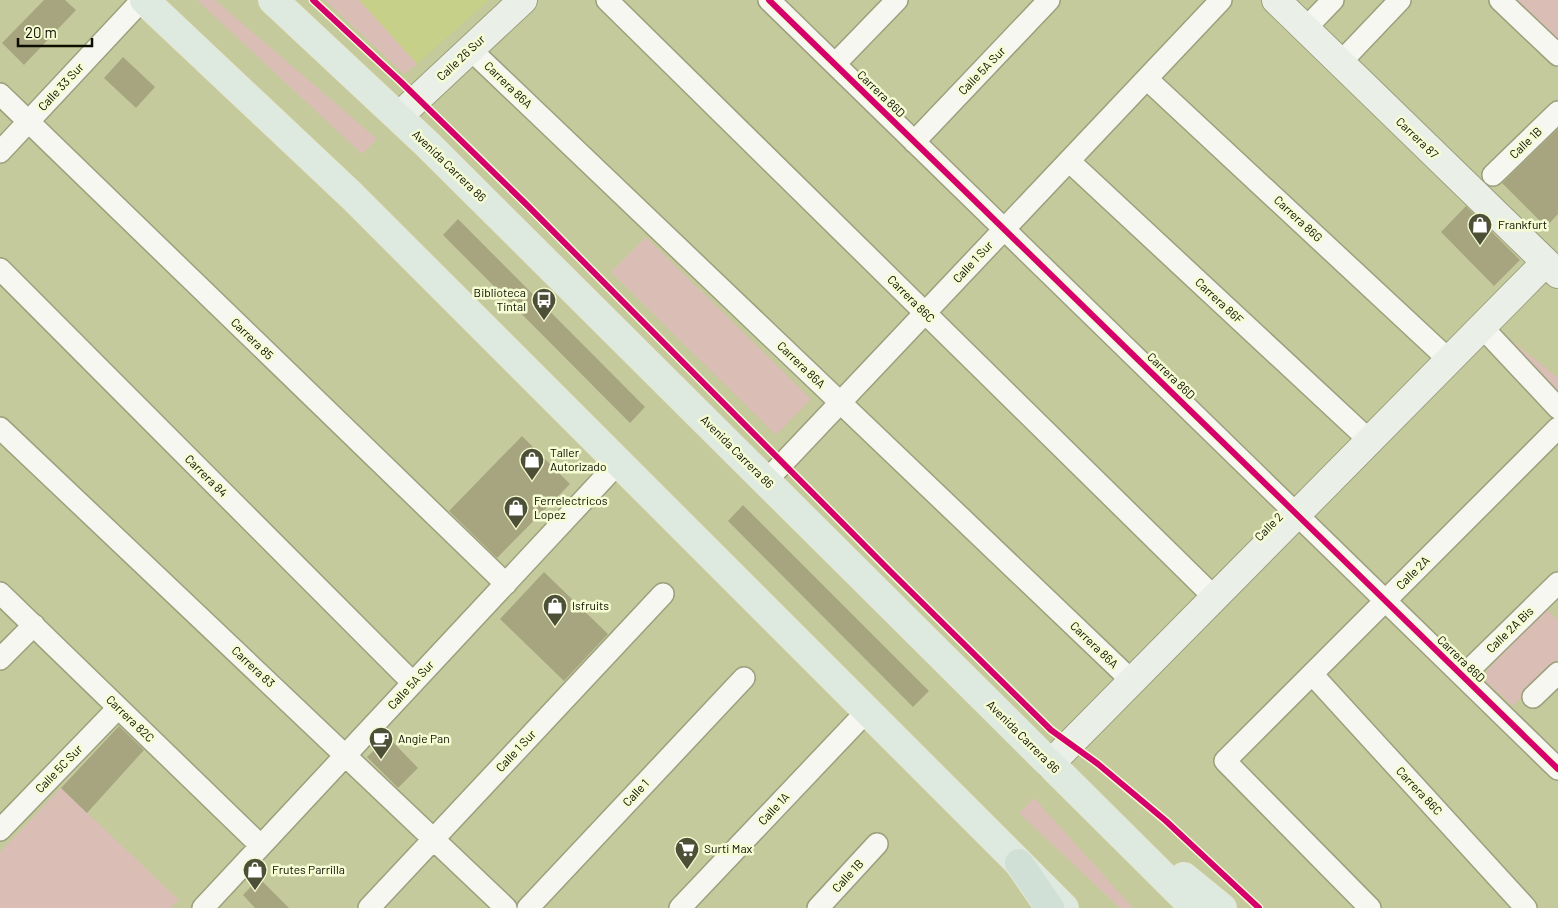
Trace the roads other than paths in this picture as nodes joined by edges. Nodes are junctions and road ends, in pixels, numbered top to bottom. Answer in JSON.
{"nodes":[{"id":1,"x":143,"y":0,"type":"edge"},
{"id":2,"x":273,"y":0,"type":"edge"},
{"id":3,"x":523,"y":0,"type":"edge"},
{"id":4,"x":607,"y":0,"type":"edge"},
{"id":5,"x":769,"y":0,"type":"edge"},
{"id":6,"x":896,"y":0,"type":"edge"},
{"id":7,"x":1049,"y":0,"type":"edge"},
{"id":8,"x":1221,"y":0,"type":"edge"},
{"id":9,"x":1276,"y":0,"type":"edge"},
{"id":10,"x":1333,"y":0,"type":"edge"},
{"id":11,"x":1400,"y":0,"type":"edge"},
{"id":12,"x":1500,"y":0,"type":"edge"},
{"id":13,"x":1306,"y":28,"type":"junction"},
{"id":14,"x":470,"y":49,"type":"junction"},
{"id":15,"x":1558,"y":55,"type":"edge"},
{"id":16,"x":1340,"y":63,"type":"junction"},
{"id":17,"x":835,"y":64,"type":"junction"},
{"id":18,"x":1147,"y":79,"type":"junction"},
{"id":19,"x":0,"y":94,"type":"edge"},
{"id":20,"x":1558,"y":112,"type":"edge"},
{"id":21,"x":398,"y":117,"type":"junction"},
{"id":22,"x":28,"y":122,"type":"junction"},
{"id":23,"x":914,"y":142,"type":"junction"},
{"id":24,"x":0,"y":152,"type":"edge"},
{"id":25,"x":1069,"y":161,"type":"junction"},
{"id":26,"x":1494,"y":175,"type":"dead end"},
{"id":27,"x":1004,"y":229,"type":"junction"},
{"id":28,"x":1554,"y":262,"type":"edge"},
{"id":29,"x":0,"y":270,"type":"edge"},
{"id":30,"x":925,"y":313,"type":"junction"},
{"id":31,"x":1482,"y":327,"type":"junction"},
{"id":32,"x":1450,"y":360,"type":"junction"},
{"id":33,"x":840,"y":402,"type":"junction"},
{"id":34,"x":1558,"y":408,"type":"edge"},
{"id":35,"x":0,"y":428,"type":"edge"},
{"id":36,"x":1558,"y":428,"type":"edge"},
{"id":37,"x":1370,"y":441,"type":"junction"},
{"id":38,"x":619,"y":462,"type":"junction"},
{"id":39,"x":766,"y":481,"type":"junction"},
{"id":40,"x":1297,"y":514,"type":"junction"},
{"id":41,"x":506,"y":584,"type":"junction"},
{"id":42,"x":0,"y":593,"type":"edge"},
{"id":43,"x":1554,"y":593,"type":"edge"},
{"id":44,"x":663,"y":594,"type":"dead end"},
{"id":45,"x":1214,"y":598,"type":"junction"},
{"id":46,"x":1386,"y":601,"type":"junction"},
{"id":47,"x":34,"y":625,"type":"junction"},
{"id":48,"x":0,"y":659,"type":"edge"},
{"id":49,"x":1558,"y":673,"type":"edge"},
{"id":50,"x":1312,"y":674,"type":"junction"},
{"id":51,"x":1463,"y":676,"type":"junction"},
{"id":52,"x":744,"y":678,"type":"dead end"},
{"id":53,"x":1132,"y":681,"type":"junction"},
{"id":54,"x":412,"y":683,"type":"junction"},
{"id":55,"x":1533,"y":697,"type":"dead end"},
{"id":56,"x":118,"y":708,"type":"junction"},
{"id":57,"x":868,"y":710,"type":"junction"},
{"id":58,"x":346,"y":755,"type":"junction"},
{"id":59,"x":1050,"y":764,"type":"junction"},
{"id":60,"x":1558,"y":769,"type":"edge"},
{"id":61,"x":1094,"y":808,"type":"junction"},
{"id":62,"x":0,"y":830,"type":"edge"},
{"id":63,"x":434,"y":839,"type":"junction"},
{"id":64,"x":877,"y":844,"type":"dead end"},
{"id":65,"x":261,"y":846,"type":"junction"},
{"id":66,"x":1019,"y":863,"type":"junction"},
{"id":67,"x":203,"y":908,"type":"edge"},
{"id":68,"x":369,"y":908,"type":"edge"},
{"id":69,"x":506,"y":908,"type":"edge"},
{"id":70,"x":528,"y":908,"type":"edge"},
{"id":71,"x":680,"y":908,"type":"edge"},
{"id":72,"x":818,"y":908,"type":"edge"},
{"id":73,"x":1050,"y":908,"type":"edge"},
{"id":74,"x":1064,"y":908,"type":"edge"},
{"id":75,"x":1196,"y":908,"type":"edge"},
{"id":76,"x":1222,"y":908,"type":"edge"},
{"id":77,"x":1370,"y":908,"type":"edge"},
{"id":78,"x":1526,"y":908,"type":"edge"}],
"edges":[{"from":1,"to":22,"type":"street","name":"Calle 33 Sur"},
{"from":1,"to":38,"type":"main road"},
{"from":2,"to":21,"type":"main road","name":"Avenida Carrera 86"},
{"from":3,"to":14,"type":"street","name":"Calle 26 Sur"},
{"from":4,"to":30,"type":"street","name":"Carrera 86C"},
{"from":5,"to":17,"type":"street","name":"Carrera 86D"},
{"from":6,"to":17,"type":"street"},
{"from":7,"to":23,"type":"street","name":"Calle 5A Sur"},
{"from":8,"to":18,"type":"street","name":"Calle 1 Sur"},
{"from":9,"to":13,"type":"street","name":"Carrera 87"},
{"from":10,"to":13,"type":"street"},
{"from":11,"to":16,"type":"street"},
{"from":12,"to":15,"type":"street"},
{"from":13,"to":16,"type":"street","name":"Carrera 87"},
{"from":14,"to":21,"type":"street","name":"Calle 26 Sur"},
{"from":14,"to":33,"type":"street","name":"Carrera 86A"},
{"from":16,"to":28,"type":"street","name":"Carrera 87"},
{"from":17,"to":23,"type":"street","name":"Carrera 86D"},
{"from":18,"to":25,"type":"street","name":"Calle 1 Sur"},
{"from":18,"to":32,"type":"street","name":"Carrera 86G"},
{"from":19,"to":22,"type":"street","name":"Carrera 85"},
{"from":20,"to":26,"type":"street","name":"Calle 1B"},
{"from":21,"to":39,"type":"main road","name":"Avenida Carrera 86"},
{"from":22,"to":24,"type":"street","name":"Calle 33 Sur"},
{"from":22,"to":41,"type":"street","name":"Carrera 85"},
{"from":23,"to":27,"type":"street","name":"Carrera 86D"},
{"from":25,"to":27,"type":"street","name":"Calle 1 Sur"},
{"from":25,"to":37,"type":"street","name":"Carrera 86F"},
{"from":27,"to":30,"type":"street","name":"Calle 1 Sur"},
{"from":27,"to":40,"type":"street","name":"Carrera 86D"},
{"from":28,"to":31,"type":"street","name":"Calle 2"},
{"from":29,"to":54,"type":"street","name":"Carrera 84"},
{"from":30,"to":33,"type":"street","name":"Calle 1 Sur"},
{"from":30,"to":45,"type":"street","name":"Carrera 86C"},
{"from":31,"to":32,"type":"street","name":"Calle 2"},
{"from":31,"to":34,"type":"street"},
{"from":32,"to":37,"type":"street","name":"Calle 2"},
{"from":33,"to":39,"type":"street","name":"Calle 1 Sur"},
{"from":33,"to":53,"type":"street","name":"Carrera 86A"},
{"from":35,"to":58,"type":"street","name":"Carrera 83"},
{"from":36,"to":46,"type":"street","name":"Calle 2A"},
{"from":37,"to":40,"type":"street","name":"Calle 2"},
{"from":38,"to":41,"type":"street","name":"Calle 5A Sur"},
{"from":38,"to":57,"type":"main road"},
{"from":39,"to":59,"type":"main road","name":"Avenida Carrera 86"},
{"from":40,"to":45,"type":"street","name":"Calle 2"},
{"from":40,"to":46,"type":"street","name":"Carrera 86D"},
{"from":41,"to":54,"type":"street","name":"Calle 5A Sur"},
{"from":42,"to":47,"type":"street","name":"Carrera 82C"},
{"from":43,"to":51,"type":"street","name":"Calle 2A Bis"},
{"from":44,"to":63,"type":"street","name":"Calle 1 Sur"},
{"from":45,"to":53,"type":"street","name":"Calle 2"},
{"from":46,"to":50,"type":"street","name":"Calle 2A"},
{"from":46,"to":51,"type":"street","name":"Carrera 86D"},
{"from":47,"to":48,"type":"street"},
{"from":47,"to":56,"type":"street","name":"Carrera 82C"},
{"from":49,"to":55,"type":"street"},
{"from":50,"to":77,"type":"street","name":"Calle 2A"},
{"from":50,"to":78,"type":"street","name":"Carrera 86C"},
{"from":51,"to":60,"type":"street","name":"Carrera 86D"},
{"from":52,"to":70,"type":"street","name":"Calle 1"},
{"from":53,"to":59,"type":"street","name":"Calle 2"},
{"from":54,"to":58,"type":"street","name":"Calle 5A Sur"},
{"from":56,"to":62,"type":"street","name":"Calle 5C Sur"},
{"from":56,"to":65,"type":"street","name":"Carrera 82C"},
{"from":57,"to":66,"type":"main road"},
{"from":57,"to":71,"type":"street","name":"Calle 1A"},
{"from":58,"to":63,"type":"street","name":"Carrera 83"},
{"from":58,"to":65,"type":"street","name":"Calle 5A Sur"},
{"from":59,"to":61,"type":"main road","name":"Avenida Carrera 86"},
{"from":61,"to":75,"type":"main road","name":"Avenida Carrera 86"},
{"from":61,"to":76,"type":"main road"},
{"from":63,"to":68,"type":"street","name":"Calle 1 Sur"},
{"from":63,"to":69,"type":"street","name":"Carrera 83"},
{"from":64,"to":72,"type":"street","name":"Calle 1B"},
{"from":65,"to":67,"type":"street","name":"Calle 5A Sur"},
{"from":66,"to":73,"type":"highway"},
{"from":66,"to":74,"type":"main road"}]}
